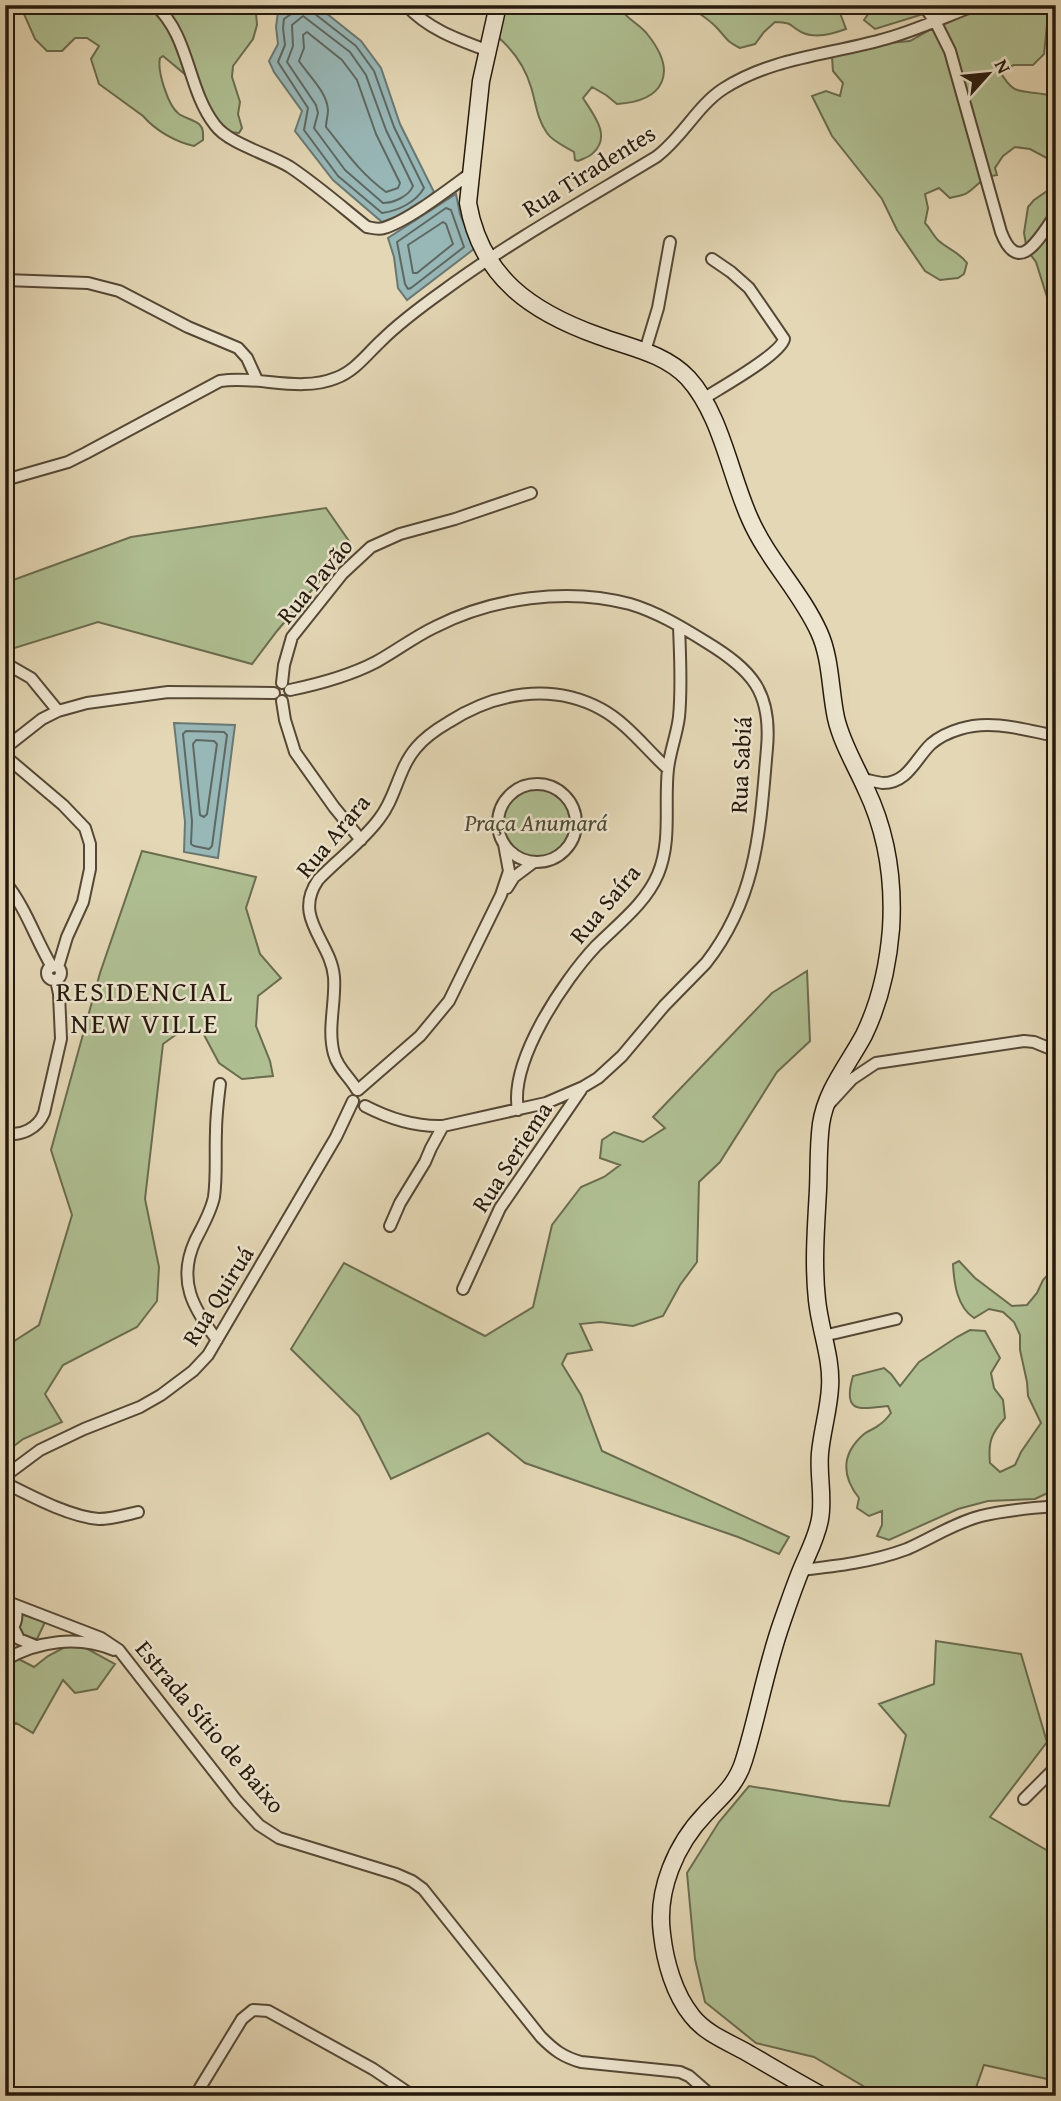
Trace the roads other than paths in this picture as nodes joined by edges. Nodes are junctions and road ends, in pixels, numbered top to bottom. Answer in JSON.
{"nodes":[{"id":1,"x":155,"y":5,"type":"edge"},
{"id":2,"x":406,"y":5,"type":"edge"},
{"id":3,"x":498,"y":5,"type":"edge"},
{"id":4,"x":923,"y":5,"type":"edge"},
{"id":5,"x":976,"y":5,"type":"edge"},
{"id":6,"x":935,"y":20,"type":"junction"},
{"id":7,"x":486,"y":50,"type":"junction"},
{"id":8,"x":471,"y":173,"type":"junction"},
{"id":9,"x":1056,"y":214,"type":"edge"},
{"id":10,"x":670,"y":242,"type":"dead end"},
{"id":11,"x":487,"y":258,"type":"junction"},
{"id":12,"x":712,"y":259,"type":"dead end"},
{"id":13,"x":5,"y":280,"type":"edge"},
{"id":14,"x":645,"y":351,"type":"junction"},
{"id":15,"x":257,"y":380,"type":"junction"},
{"id":16,"x":703,"y":399,"type":"junction"},
{"id":17,"x":5,"y":469,"type":"edge"},
{"id":18,"x":20,"y":475,"type":"junction"},
{"id":19,"x":5,"y":480,"type":"edge"},
{"id":20,"x":531,"y":493,"type":"dead end"},
{"id":21,"x":679,"y":626,"type":"junction"},
{"id":22,"x":5,"y":663,"type":"edge"},
{"id":23,"x":286,"y":687,"type":"junction"},
{"id":24,"x":278,"y":697,"type":"junction"},
{"id":25,"x":58,"y":711,"type":"junction"},
{"id":26,"x":1056,"y":736,"type":"edge"},
{"id":27,"x":5,"y":748,"type":"edge"},
{"id":28,"x":5,"y":756,"type":"edge"},
{"id":29,"x":668,"y":769,"type":"junction"},
{"id":30,"x":862,"y":779,"type":"junction"},
{"id":31,"x":361,"y":840,"type":"junction"},
{"id":32,"x":504,"y":844,"type":"junction"},
{"id":33,"x":534,"y":862,"type":"junction"},
{"id":34,"x":5,"y":882,"type":"edge"},
{"id":35,"x":501,"y":895,"type":"junction"},
{"id":36,"x":52,"y":973,"type":"junction"},
{"id":37,"x":1056,"y":1051,"type":"edge"},
{"id":38,"x":220,"y":1083,"type":"dead end"},
{"id":39,"x":583,"y":1087,"type":"junction"},
{"id":40,"x":361,"y":1097,"type":"junction"},
{"id":41,"x":518,"y":1110,"type":"junction"},
{"id":42,"x":824,"y":1111,"type":"junction"},
{"id":43,"x":428,"y":1126,"type":"junction"},
{"id":44,"x":443,"y":1126,"type":"junction"},
{"id":45,"x":5,"y":1133,"type":"edge"},
{"id":46,"x":431,"y":1147,"type":"junction"},
{"id":47,"x":390,"y":1226,"type":"dead end"},
{"id":48,"x":463,"y":1289,"type":"dead end"},
{"id":49,"x":896,"y":1319,"type":"dead end"},
{"id":50,"x":823,"y":1336,"type":"junction"},
{"id":51,"x":217,"y":1340,"type":"junction"},
{"id":52,"x":5,"y":1476,"type":"edge"},
{"id":53,"x":5,"y":1483,"type":"edge"},
{"id":54,"x":1056,"y":1506,"type":"edge"},
{"id":55,"x":138,"y":1512,"type":"dead end"},
{"id":56,"x":801,"y":1570,"type":"junction"},
{"id":57,"x":16,"y":1605,"type":"edge"},
{"id":58,"x":62,"y":1622,"type":"junction"},
{"id":59,"x":15,"y":1624,"type":"junction"},
{"id":60,"x":5,"y":1638,"type":"edge"},
{"id":61,"x":53,"y":1642,"type":"junction"},
{"id":62,"x":36,"y":1646,"type":"junction"},
{"id":63,"x":123,"y":1654,"type":"junction"},
{"id":64,"x":5,"y":1660,"type":"edge"},
{"id":65,"x":1056,"y":1767,"type":"edge"},
{"id":66,"x":1024,"y":1799,"type":"dead end"},
{"id":67,"x":195,"y":2096,"type":"edge"},
{"id":68,"x":413,"y":2096,"type":"edge"},
{"id":69,"x":712,"y":2096,"type":"edge"},
{"id":70,"x":823,"y":2096,"type":"edge"}],
"edges":[{"from":1,"to":8,"type":"street"},
{"from":2,"to":7,"type":"street"},
{"from":3,"to":7,"type":"main road"},
{"from":4,"to":6,"type":"street"},
{"from":5,"to":6,"type":"street","name":"Rua Tiradentes"},
{"from":6,"to":9,"type":"street"},
{"from":6,"to":11,"type":"street","name":"Rua Tiradentes"},
{"from":7,"to":8,"type":"main road"},
{"from":8,"to":11,"type":"main road"},
{"from":10,"to":14,"type":"street"},
{"from":11,"to":14,"type":"main road"},
{"from":11,"to":15,"type":"street","name":"Rua Tiradentes"},
{"from":12,"to":16,"type":"street"},
{"from":13,"to":15,"type":"street"},
{"from":14,"to":16,"type":"main road"},
{"from":15,"to":18,"type":"street","name":"Rua Tiradentes"},
{"from":16,"to":30,"type":"main road"},
{"from":17,"to":18,"type":"street"},
{"from":18,"to":19,"type":"street","name":"Rua Tiradentes"},
{"from":20,"to":23,"type":"street","name":"Rua Pavão"},
{"from":21,"to":23,"type":"street","name":"Rua Sabiá"},
{"from":21,"to":29,"type":"street","name":"Rua Saíra"},
{"from":21,"to":39,"type":"street","name":"Rua Sabiá"},
{"from":22,"to":25,"type":"street"},
{"from":23,"to":24,"type":"street"},
{"from":24,"to":25,"type":"street"},
{"from":24,"to":31,"type":"street"},
{"from":25,"to":27,"type":"street"},
{"from":26,"to":30,"type":"street"},
{"from":28,"to":36,"type":"street"},
{"from":29,"to":31,"type":"street","name":"Rua Arara"},
{"from":29,"to":41,"type":"street","name":"Rua Saíra"},
{"from":30,"to":42,"type":"main road"},
{"from":31,"to":40,"type":"street","name":"Rua Arara"},
{"from":32,"to":33,"type":"street"},
{"from":32,"to":33,"type":"street"},
{"from":32,"to":35,"type":"street"},
{"from":33,"to":35,"type":"street"},
{"from":34,"to":36,"type":"street"},
{"from":35,"to":40,"type":"street","name":"Rua Quiruá"},
{"from":36,"to":45,"type":"street"},
{"from":37,"to":42,"type":"street"},
{"from":38,"to":51,"type":"street"},
{"from":39,"to":41,"type":"street","name":"Rua Sabiá"},
{"from":39,"to":48,"type":"street","name":"Rua Seriema"},
{"from":40,"to":43,"type":"street","name":"Rua Sabiá"},
{"from":40,"to":51,"type":"street","name":"Rua Quiruá"},
{"from":41,"to":44,"type":"street","name":"Rua Sabiá"},
{"from":42,"to":50,"type":"main road"},
{"from":43,"to":44,"type":"street","name":"Rua Sabiá"},
{"from":43,"to":46,"type":"street"},
{"from":44,"to":46,"type":"street"},
{"from":46,"to":47,"type":"street"},
{"from":49,"to":50,"type":"street"},
{"from":50,"to":56,"type":"main road"},
{"from":51,"to":52,"type":"street","name":"Rua Quiruá"},
{"from":53,"to":55,"type":"street"},
{"from":54,"to":56,"type":"street"},
{"from":56,"to":70,"type":"main road"},
{"from":57,"to":58,"type":"street","name":"Estrada Sítio de Baixo"},
{"from":57,"to":59,"type":"street"},
{"from":58,"to":61,"type":"street"},
{"from":58,"to":63,"type":"street","name":"Estrada Sítio de Baixo"},
{"from":59,"to":60,"type":"street"},
{"from":59,"to":62,"type":"street"},
{"from":61,"to":62,"type":"street"},
{"from":61,"to":63,"type":"street"},
{"from":62,"to":64,"type":"street"},
{"from":63,"to":69,"type":"street","name":"Estrada Sítio de Baixo"},
{"from":65,"to":66,"type":"street"},
{"from":67,"to":68,"type":"street"}]}
